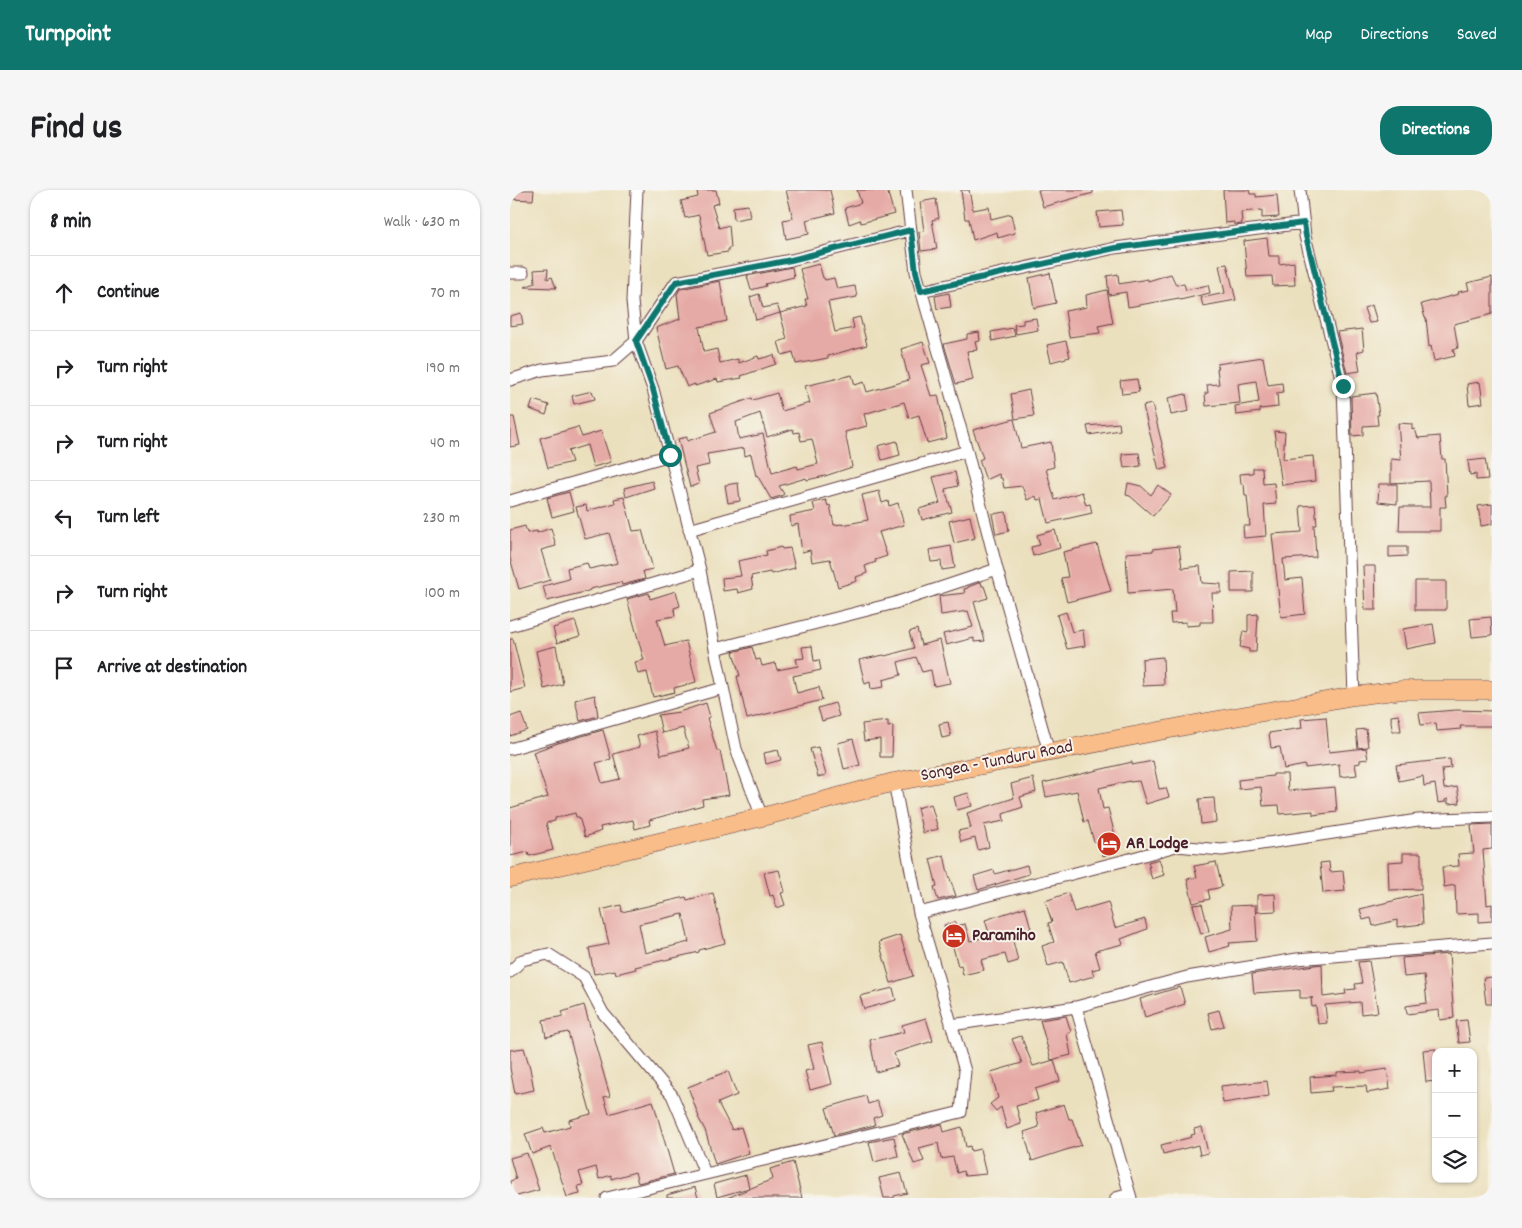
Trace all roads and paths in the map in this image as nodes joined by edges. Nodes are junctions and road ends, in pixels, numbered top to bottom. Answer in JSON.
{"nodes":[{"id":1,"x":637,"y":190,"type":"edge"},
{"id":2,"x":906,"y":190,"type":"edge"},
{"id":3,"x":1300,"y":190,"type":"edge"},
{"id":4,"x":1304,"y":223,"type":"junction"},
{"id":5,"x":911,"y":230,"type":"junction"},
{"id":6,"x":510,"y":273,"type":"edge"},
{"id":7,"x":523,"y":273,"type":"dead end"},
{"id":8,"x":921,"y":291,"type":"junction"},
{"id":9,"x":636,"y":341,"type":"junction"},
{"id":10,"x":510,"y":380,"type":"edge"},
{"id":11,"x":967,"y":451,"type":"junction"},
{"id":12,"x":670,"y":455,"type":"junction"},
{"id":13,"x":510,"y":500,"type":"edge"},
{"id":14,"x":689,"y":530,"type":"junction"},
{"id":15,"x":997,"y":568,"type":"junction"},
{"id":16,"x":700,"y":570,"type":"junction"},
{"id":17,"x":510,"y":626,"type":"edge"},
{"id":18,"x":715,"y":649,"type":"junction"},
{"id":19,"x":723,"y":688,"type":"junction"},
{"id":20,"x":1492,"y":690,"type":"edge"},
{"id":21,"x":1354,"y":696,"type":"junction"},
{"id":22,"x":510,"y":749,"type":"edge"},
{"id":23,"x":1049,"y":752,"type":"junction"},
{"id":24,"x":894,"y":782,"type":"junction"},
{"id":25,"x":762,"y":816,"type":"junction"},
{"id":26,"x":1492,"y":816,"type":"edge"},
{"id":27,"x":510,"y":878,"type":"edge"},
{"id":28,"x":919,"y":913,"type":"junction"},
{"id":29,"x":1492,"y":943,"type":"edge"},
{"id":30,"x":510,"y":972,"type":"edge"},
{"id":31,"x":1076,"y":1007,"type":"junction"},
{"id":32,"x":952,"y":1025,"type":"junction"},
{"id":33,"x":705,"y":1173,"type":"junction"},
{"id":34,"x":1130,"y":1196,"type":"edge"},
{"id":35,"x":607,"y":1198,"type":"edge"},
{"id":36,"x":1116,"y":1198,"type":"edge"}],
"edges":[{"from":1,"to":9,"type":"street"},
{"from":2,"to":5,"type":"street"},
{"from":3,"to":4,"type":"street"},
{"from":4,"to":8,"type":"street"},
{"from":4,"to":21,"type":"street"},
{"from":5,"to":8,"type":"street"},
{"from":5,"to":9,"type":"street"},
{"from":6,"to":7,"type":"street"},
{"from":8,"to":11,"type":"street"},
{"from":9,"to":10,"type":"street"},
{"from":9,"to":12,"type":"street"},
{"from":11,"to":14,"type":"street"},
{"from":11,"to":15,"type":"street"},
{"from":12,"to":13,"type":"street"},
{"from":12,"to":14,"type":"street"},
{"from":14,"to":16,"type":"street"},
{"from":15,"to":18,"type":"street"},
{"from":15,"to":23,"type":"street"},
{"from":16,"to":17,"type":"street"},
{"from":16,"to":18,"type":"street"},
{"from":18,"to":19,"type":"street"},
{"from":19,"to":22,"type":"street"},
{"from":19,"to":25,"type":"street"},
{"from":20,"to":21,"type":"highway","name":"Songea - Tunduru Road"},
{"from":21,"to":23,"type":"highway","name":"Songea - Tunduru Road"},
{"from":23,"to":24,"type":"highway","name":"Songea - Tunduru Road"},
{"from":24,"to":25,"type":"highway","name":"Songea - Tunduru Road"},
{"from":24,"to":28,"type":"street"},
{"from":25,"to":27,"type":"highway","name":"Songea - Tunduru Road"},
{"from":26,"to":28,"type":"street"},
{"from":28,"to":32,"type":"street"},
{"from":29,"to":31,"type":"street"},
{"from":30,"to":33,"type":"street"},
{"from":31,"to":32,"type":"street"},
{"from":31,"to":34,"type":"street"},
{"from":32,"to":33,"type":"street"},
{"from":33,"to":35,"type":"street"},
{"from":34,"to":36,"type":"street"}]}
